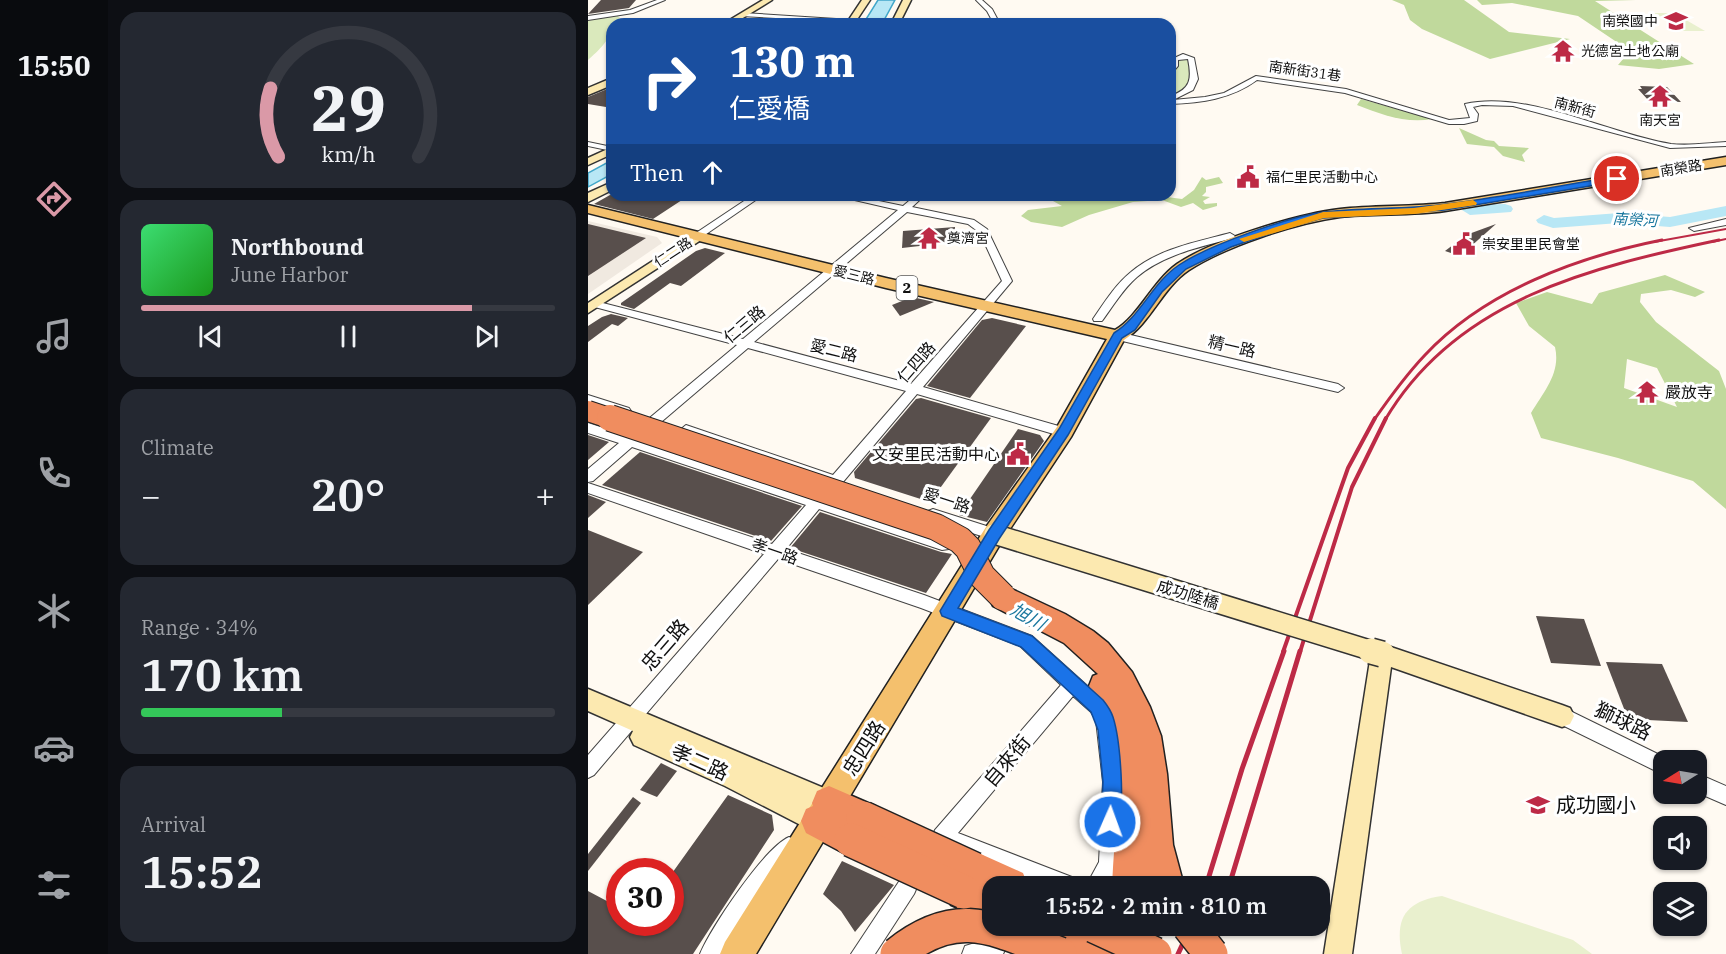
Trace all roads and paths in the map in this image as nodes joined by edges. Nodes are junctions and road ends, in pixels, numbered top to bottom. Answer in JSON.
{"nodes":[{"id":1,"x":662,"y":0,"type":"edge"},
{"id":2,"x":768,"y":0,"type":"edge"},
{"id":3,"x":866,"y":0,"type":"edge"},
{"id":4,"x":907,"y":0,"type":"edge"},
{"id":5,"x":979,"y":0,"type":"edge"},
{"id":6,"x":743,"y":15,"type":"junction"},
{"id":7,"x":588,"y":18,"type":"edge"},
{"id":8,"x":738,"y":18,"type":"edge"},
{"id":9,"x":784,"y":18,"type":"edge"},
{"id":10,"x":854,"y":18,"type":"edge"},
{"id":11,"x":898,"y":18,"type":"edge"},
{"id":12,"x":994,"y":18,"type":"edge"},
{"id":13,"x":1176,"y":58,"type":"edge"},
{"id":14,"x":606,"y":84,"type":"edge"},
{"id":15,"x":588,"y":92,"type":"edge"},
{"id":16,"x":1176,"y":97,"type":"edge"},
{"id":17,"x":1176,"y":100,"type":"edge"},
{"id":18,"x":1437,"y":119,"type":"joint"},
{"id":19,"x":588,"y":144,"type":"edge"},
{"id":20,"x":1726,"y":144,"type":"edge"},
{"id":21,"x":606,"y":148,"type":"edge"},
{"id":22,"x":606,"y":152,"type":"edge"},
{"id":23,"x":1726,"y":159,"type":"edge"},
{"id":24,"x":588,"y":162,"type":"edge"},
{"id":25,"x":606,"y":188,"type":"edge"},
{"id":26,"x":588,"y":198,"type":"edge"},
{"id":27,"x":750,"y":201,"type":"edge"},
{"id":28,"x":866,"y":201,"type":"edge"},
{"id":29,"x":914,"y":201,"type":"edge"},
{"id":30,"x":588,"y":209,"type":"edge"},
{"id":31,"x":904,"y":209,"type":"junction"},
{"id":32,"x":588,"y":214,"type":"edge"},
{"id":33,"x":1726,"y":222,"type":"edge"},
{"id":34,"x":1694,"y":228,"type":"dead end"},
{"id":35,"x":1230,"y":236,"type":"junction"},
{"id":36,"x":696,"y":237,"type":"junction"},
{"id":37,"x":832,"y":270,"type":"junction"},
{"id":38,"x":590,"y":306,"type":"edge"},
{"id":39,"x":986,"y":306,"type":"junction"},
{"id":40,"x":1098,"y":320,"type":"dead end"},
{"id":41,"x":1118,"y":336,"type":"junction"},
{"id":42,"x":745,"y":344,"type":"junction"},
{"id":43,"x":1338,"y":388,"type":"dead end"},
{"id":44,"x":914,"y":390,"type":"junction"},
{"id":45,"x":588,"y":399,"type":"edge"},
{"id":46,"x":588,"y":411,"type":"edge"},
{"id":47,"x":588,"y":418,"type":"edge"},
{"id":48,"x":655,"y":420,"type":"junction"},
{"id":49,"x":588,"y":428,"type":"edge"},
{"id":50,"x":1064,"y":432,"type":"junction"},
{"id":51,"x":629,"y":442,"type":"junction"},
{"id":52,"x":588,"y":477,"type":"edge"},
{"id":53,"x":836,"y":481,"type":"junction"},
{"id":54,"x":588,"y":488,"type":"edge"},
{"id":55,"x":816,"y":503,"type":"junction"},
{"id":56,"x":994,"y":534,"type":"junction"},
{"id":57,"x":775,"y":551,"type":"junction"},
{"id":58,"x":953,"y":611,"type":"junction"},
{"id":59,"x":1382,"y":654,"type":"junction"},
{"id":60,"x":1072,"y":684,"type":"junction"},
{"id":61,"x":588,"y":700,"type":"edge"},
{"id":62,"x":588,"y":714,"type":"edge"},
{"id":63,"x":1562,"y":716,"type":"joint"},
{"id":64,"x":627,"y":724,"type":"junction"},
{"id":65,"x":1653,"y":761,"type":"edge"},
{"id":66,"x":588,"y":769,"type":"edge"},
{"id":67,"x":1707,"y":787,"type":"edge"},
{"id":68,"x":1726,"y":796,"type":"edge"},
{"id":69,"x":819,"y":814,"type":"junction"},
{"id":70,"x":857,"y":829,"type":"junction"},
{"id":71,"x":983,"y":876,"type":"edge"},
{"id":72,"x":1044,"y":876,"type":"edge"},
{"id":73,"x":1104,"y":876,"type":"edge"},
{"id":74,"x":1130,"y":876,"type":"edge"},
{"id":75,"x":1164,"y":876,"type":"edge"},
{"id":76,"x":907,"y":887,"type":"dead end"},
{"id":77,"x":982,"y":900,"type":"edge"},
{"id":78,"x":1058,"y":936,"type":"edge"},
{"id":79,"x":1116,"y":936,"type":"edge"},
{"id":80,"x":1122,"y":936,"type":"edge"},
{"id":81,"x":1198,"y":936,"type":"edge"},
{"id":82,"x":995,"y":948,"type":"dead end"},
{"id":83,"x":711,"y":954,"type":"edge"},
{"id":84,"x":737,"y":954,"type":"edge"},
{"id":85,"x":862,"y":954,"type":"edge"},
{"id":86,"x":897,"y":954,"type":"edge"},
{"id":87,"x":973,"y":954,"type":"edge"},
{"id":88,"x":1060,"y":954,"type":"edge"},
{"id":89,"x":1097,"y":954,"type":"edge"},
{"id":90,"x":1118,"y":954,"type":"edge"},
{"id":91,"x":1156,"y":954,"type":"edge"},
{"id":92,"x":1211,"y":954,"type":"edge"},
{"id":93,"x":1338,"y":954,"type":"edge"}],
"edges":[{"from":1,"to":7,"type":"street"},
{"from":2,"to":6,"type":"street"},
{"from":3,"to":10,"type":"street"},
{"from":4,"to":11,"type":"street"},
{"from":5,"to":12,"type":"street"},
{"from":6,"to":8,"type":"street"},
{"from":6,"to":9,"type":"street"},
{"from":13,"to":16,"type":"street","name":"南新街31巷"},
{"from":14,"to":15,"type":"street"},
{"from":17,"to":18,"type":"street","name":"南新街31巷"},
{"from":18,"to":20,"type":"street","name":"南新街"},
{"from":19,"to":21,"type":"street"},
{"from":22,"to":24,"type":"street"},
{"from":23,"to":35,"type":"main road","name":"南榮路"},
{"from":23,"to":41,"type":"main road","name":"南榮路"},
{"from":25,"to":26,"type":"street"},
{"from":27,"to":36,"type":"street","name":"仁二路"},
{"from":28,"to":31,"type":"street"},
{"from":29,"to":31,"type":"street","name":"仁三路"},
{"from":30,"to":36,"type":"main road","name":"愛三路","number":"2"},
{"from":31,"to":37,"type":"street","name":"仁三路"},
{"from":31,"to":39,"type":"street","name":"仁四路"},
{"from":32,"to":36,"type":"main road","name":"愛三路","number":"2"},
{"from":33,"to":34,"type":"street"},
{"from":35,"to":40,"type":"street","name":"南榮路"},
{"from":35,"to":41,"type":"main road","name":"南榮路"},
{"from":36,"to":37,"type":"main road","name":"愛三路","number":"2"},
{"from":36,"to":38,"type":"street","name":"仁二路"},
{"from":37,"to":39,"type":"main road","name":"愛三路","number":"2"},
{"from":37,"to":42,"type":"street","name":"仁三路"},
{"from":38,"to":42,"type":"street","name":"愛二路"},
{"from":39,"to":41,"type":"main road","name":"愛三路","number":"2"},
{"from":39,"to":44,"type":"street","name":"仁四路"},
{"from":41,"to":43,"type":"street","name":"精一路"},
{"from":41,"to":50,"type":"main road"},
{"from":42,"to":44,"type":"street","name":"愛二路"},
{"from":42,"to":48,"type":"street","name":"仁三路"},
{"from":44,"to":50,"type":"street","name":"愛二路"},
{"from":44,"to":53,"type":"street","name":"仁四路"},
{"from":45,"to":48,"type":"street","name":"愛一路"},
{"from":46,"to":75,"type":"highway","bridge":true},
{"from":47,"to":74,"type":"highway"},
{"from":48,"to":51,"type":"street","name":"仁三路"},
{"from":48,"to":53,"type":"street","name":"愛一路"},
{"from":49,"to":51,"type":"street"},
{"from":50,"to":56,"type":"main road"},
{"from":51,"to":52,"type":"street","name":"仁三路"},
{"from":51,"to":55,"type":"street"},
{"from":53,"to":55,"type":"street","name":"仁四路"},
{"from":53,"to":56,"type":"street","name":"愛一路"},
{"from":54,"to":57,"type":"street","name":"孝一路"},
{"from":55,"to":56,"type":"street"},
{"from":55,"to":57,"type":"street","name":"忠三路"},
{"from":56,"to":58,"type":"main road","name":"忠四路"},
{"from":56,"to":59,"type":"street","name":"成功陸橋","bridge":true},
{"from":57,"to":58,"type":"street","name":"孝一路"},
{"from":57,"to":64,"type":"street","name":"忠三路"},
{"from":58,"to":60,"type":"street"},
{"from":58,"to":69,"type":"main road","name":"忠四路"},
{"from":59,"to":63,"type":"street","name":"成功陸橋"},
{"from":59,"to":93,"type":"street"},
{"from":60,"to":72,"type":"street","name":"自來街"},
{"from":60,"to":73,"type":"street"},
{"from":61,"to":64,"type":"street"},
{"from":62,"to":64,"type":"street"},
{"from":63,"to":65,"type":"street","name":"獅球路"},
{"from":64,"to":66,"type":"street","name":"忠三路"},
{"from":64,"to":69,"type":"street"},
{"from":67,"to":68,"type":"street"},
{"from":69,"to":70,"type":"highway"},
{"from":69,"to":83,"type":"street","name":"忠四路"},
{"from":69,"to":84,"type":"main road","name":"忠四路"},
{"from":70,"to":71,"type":"highway","bridge":true},
{"from":70,"to":77,"type":"highway","bridge":true},
{"from":76,"to":85,"type":"street"},
{"from":78,"to":89,"type":"highway"},
{"from":79,"to":91,"type":"highway","bridge":true},
{"from":80,"to":90,"type":"highway"},
{"from":81,"to":92,"type":"highway","bridge":true},
{"from":82,"to":87,"type":"street"},
{"from":86,"to":88,"type":"highway","bridge":true}]}
